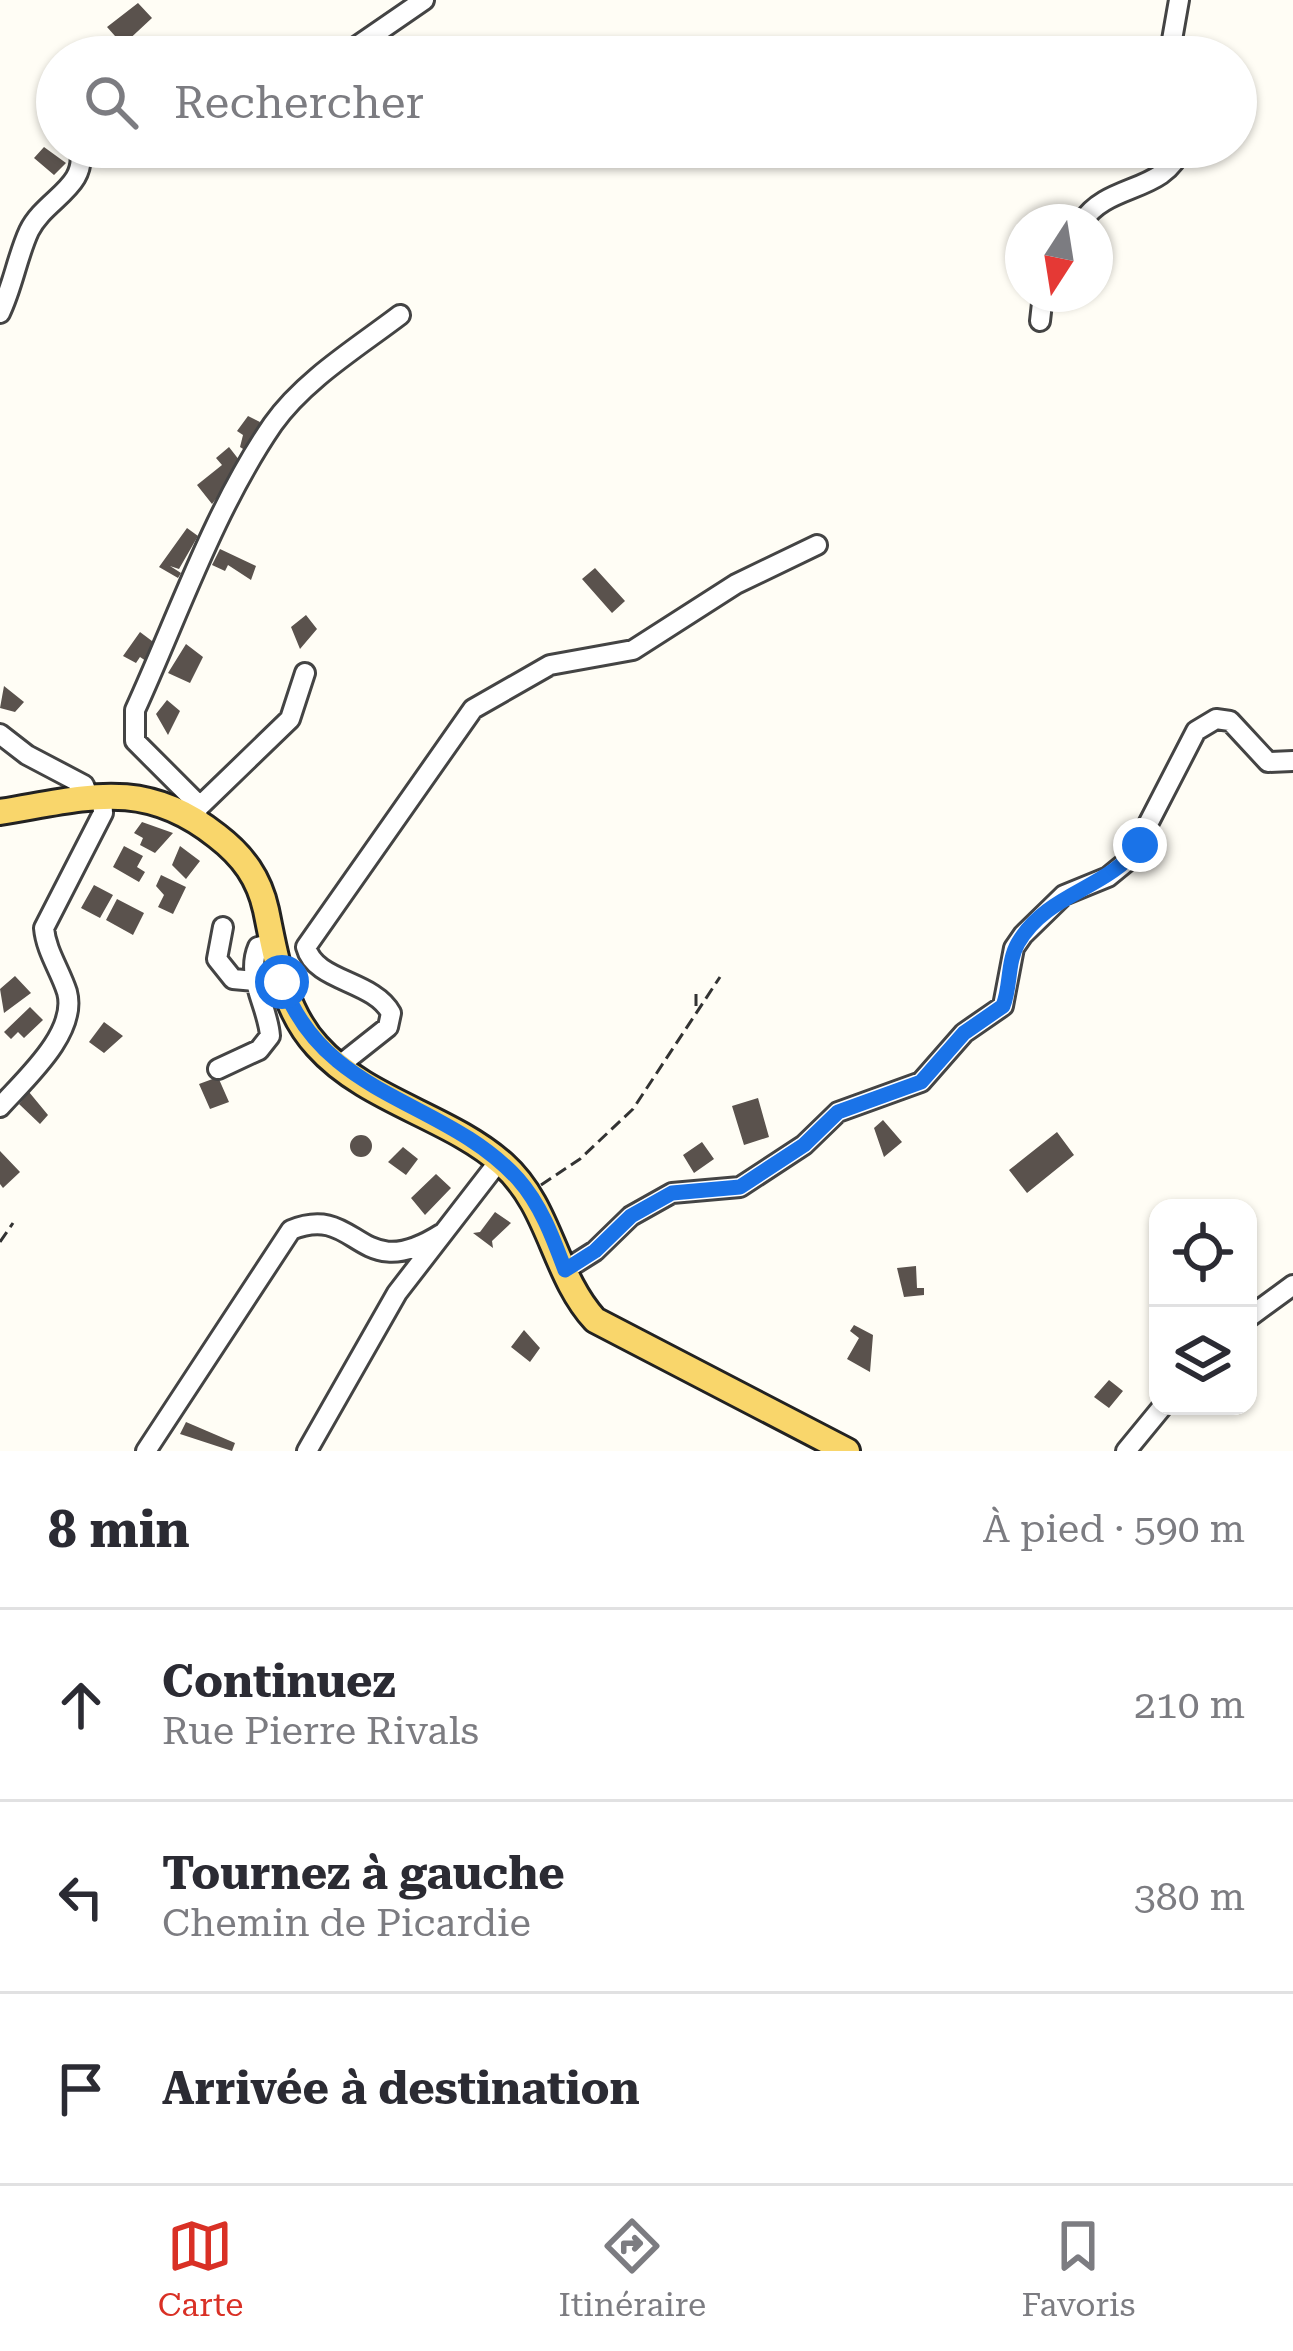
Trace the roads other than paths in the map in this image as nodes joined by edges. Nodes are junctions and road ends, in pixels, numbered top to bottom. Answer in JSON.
{"nodes":[{"id":1,"x":424,"y":0,"type":"edge"},
{"id":2,"x":1180,"y":0,"type":"edge"},
{"id":3,"x":372,"y":36,"type":"edge"},
{"id":4,"x":1173,"y":36,"type":"edge"},
{"id":5,"x":83,"y":168,"type":"edge"},
{"id":6,"x":1168,"y":168,"type":"edge"},
{"id":7,"x":1101,"y":204,"type":"edge"},
{"id":8,"x":1041,"y":312,"type":"edge"},
{"id":9,"x":0,"y":313,"type":"edge"},
{"id":10,"x":400,"y":315,"type":"dead end"},
{"id":11,"x":1040,"y":321,"type":"dead end"},
{"id":12,"x":817,"y":545,"type":"dead end"},
{"id":13,"x":305,"y":674,"type":"dead end"},
{"id":14,"x":0,"y":734,"type":"edge"},
{"id":15,"x":1293,"y":760,"type":"edge"},
{"id":16,"x":95,"y":797,"type":"junction"},
{"id":17,"x":0,"y":812,"type":"edge"},
{"id":18,"x":199,"y":814,"type":"junction"},
{"id":19,"x":223,"y":927,"type":"dead end"},
{"id":20,"x":272,"y":943,"type":"junction"},
{"id":21,"x":255,"y":981,"type":"junction"},
{"id":22,"x":340,"y":1065,"type":"junction"},
{"id":23,"x":218,"y":1069,"type":"dead end"},
{"id":24,"x":0,"y":1107,"type":"edge"},
{"id":25,"x":500,"y":1161,"type":"junction"},
{"id":26,"x":441,"y":1234,"type":"junction"},
{"id":27,"x":565,"y":1270,"type":"junction"},
{"id":28,"x":1293,"y":1285,"type":"edge"},
{"id":29,"x":1257,"y":1311,"type":"edge"},
{"id":30,"x":1155,"y":1415,"type":"edge"},
{"id":31,"x":146,"y":1451,"type":"edge"},
{"id":32,"x":307,"y":1451,"type":"edge"},
{"id":33,"x":847,"y":1451,"type":"edge"},
{"id":34,"x":1126,"y":1451,"type":"edge"}],
"edges":[{"from":1,"to":3,"type":"street"},
{"from":2,"to":4,"type":"street"},
{"from":5,"to":9,"type":"street"},
{"from":6,"to":7,"type":"street"},
{"from":8,"to":11,"type":"street"},
{"from":10,"to":18,"type":"street"},
{"from":12,"to":22,"type":"street"},
{"from":13,"to":18,"type":"street"},
{"from":14,"to":16,"type":"street"},
{"from":15,"to":27,"type":"street"},
{"from":16,"to":17,"type":"main road"},
{"from":16,"to":18,"type":"main road"},
{"from":16,"to":24,"type":"street"},
{"from":18,"to":20,"type":"main road"},
{"from":19,"to":21,"type":"street"},
{"from":20,"to":21,"type":"street"},
{"from":20,"to":22,"type":"main road"},
{"from":21,"to":23,"type":"street"},
{"from":22,"to":25,"type":"main road"},
{"from":25,"to":26,"type":"street"},
{"from":25,"to":27,"type":"main road"},
{"from":26,"to":31,"type":"street"},
{"from":26,"to":32,"type":"street"},
{"from":27,"to":33,"type":"main road"},
{"from":28,"to":29,"type":"street"},
{"from":30,"to":34,"type":"street"}]}
